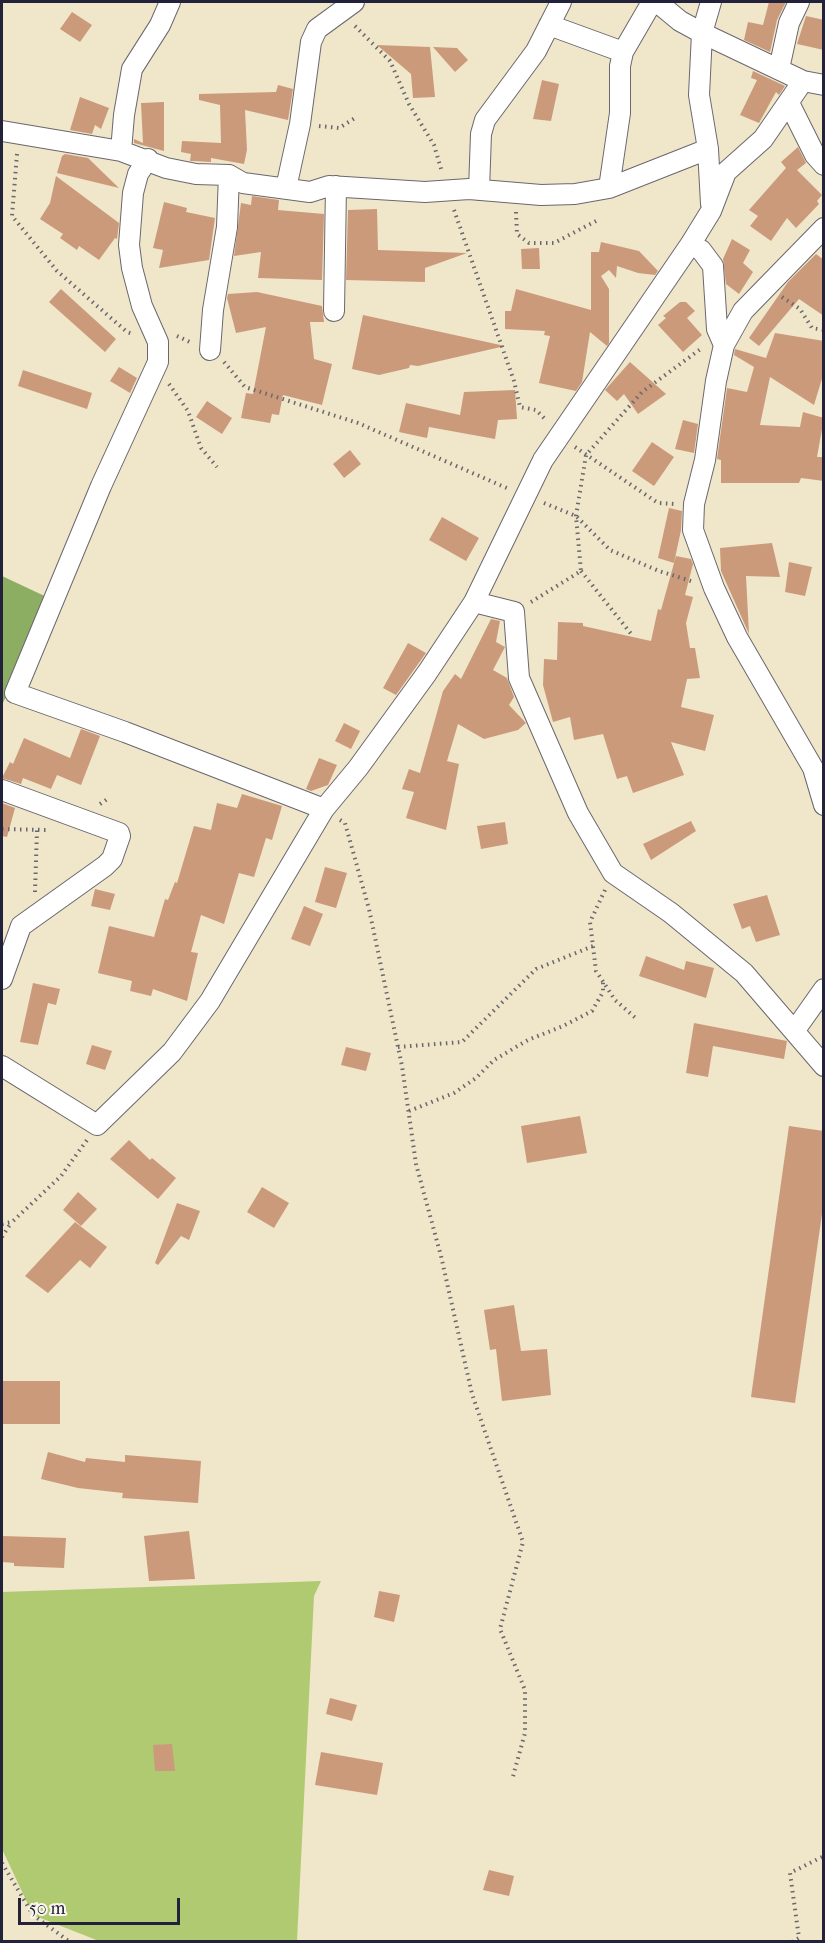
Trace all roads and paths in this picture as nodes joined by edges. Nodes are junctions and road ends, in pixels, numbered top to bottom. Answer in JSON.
{"nodes":[{"id":1,"x":170,"y":2,"type":"edge"},
{"id":2,"x":561,"y":2,"type":"edge"},
{"id":3,"x":652,"y":2,"type":"edge"},
{"id":4,"x":657,"y":2,"type":"edge"},
{"id":5,"x":711,"y":2,"type":"edge"},
{"id":6,"x":799,"y":2,"type":"edge"},
{"id":7,"x":344,"y":4,"type":"edge"},
{"id":8,"x":549,"y":25,"type":"junction"},
{"id":9,"x":702,"y":33,"type":"junction"},
{"id":10,"x":623,"y":52,"type":"junction"},
{"id":11,"x":779,"y":69,"type":"junction"},
{"id":12,"x":803,"y":81,"type":"junction"},
{"id":13,"x":824,"y":85,"type":"edge"},
{"id":14,"x":789,"y":103,"type":"junction"},
{"id":15,"x":355,"y":118,"type":"dead end"},
{"id":16,"x":300,"y":124,"type":"junction"},
{"id":17,"x":10,"y":133,"type":"edge"},
{"id":18,"x":708,"y":149,"type":"junction"},
{"id":19,"x":121,"y":151,"type":"junction"},
{"id":20,"x":148,"y":159,"type":"junction"},
{"id":21,"x":824,"y":165,"type":"edge"},
{"id":22,"x":229,"y":175,"type":"junction"},
{"id":23,"x":336,"y":186,"type":"junction"},
{"id":24,"x":286,"y":188,"type":"junction"},
{"id":25,"x":609,"y":188,"type":"junction"},
{"id":26,"x":447,"y":190,"type":"junction"},
{"id":27,"x":479,"y":190,"type":"junction"},
{"id":28,"x":515,"y":193,"type":"junction"},
{"id":29,"x":711,"y":211,"type":"junction"},
{"id":30,"x":596,"y":221,"type":"dead end"},
{"id":31,"x":824,"y":228,"type":"edge"},
{"id":32,"x":690,"y":245,"type":"junction"},
{"id":33,"x":767,"y":286,"type":"junction"},
{"id":34,"x":334,"y":311,"type":"dead end"},
{"id":35,"x":150,"y":323,"type":"junction"},
{"id":36,"x":824,"y":330,"type":"edge"},
{"id":37,"x":722,"y":340,"type":"junction"},
{"id":38,"x":158,"y":342,"type":"junction"},
{"id":39,"x":210,"y":350,"type":"junction"},
{"id":40,"x":158,"y":362,"type":"junction"},
{"id":41,"x":560,"y":436,"type":"junction"},
{"id":42,"x":586,"y":455,"type":"junction"},
{"id":43,"x":217,"y":467,"type":"dead end"},
{"id":44,"x":527,"y":496,"type":"junction"},
{"id":45,"x":694,"y":504,"type":"junction"},
{"id":46,"x":576,"y":516,"type":"junction"},
{"id":47,"x":581,"y":571,"type":"junction"},
{"id":48,"x":714,"y":588,"type":"junction"},
{"id":49,"x":474,"y":602,"type":"junction"},
{"id":50,"x":514,"y":612,"type":"junction"},
{"id":51,"x":632,"y":635,"type":"dead end"},
{"id":52,"x":2,"y":790,"type":"edge"},
{"id":53,"x":39,"y":805,"type":"junction"},
{"id":54,"x":824,"y":805,"type":"edge"},
{"id":55,"x":324,"y":809,"type":"junction"},
{"id":56,"x":75,"y":818,"type":"junction"},
{"id":57,"x":2,"y":829,"type":"edge"},
{"id":58,"x":37,"y":831,"type":"junction"},
{"id":59,"x":613,"y":873,"type":"junction"},
{"id":60,"x":34,"y":915,"type":"junction"},
{"id":61,"x":593,"y":946,"type":"junction"},
{"id":62,"x":2,"y":979,"type":"edge"},
{"id":63,"x":603,"y":982,"type":"junction"},
{"id":64,"x":824,"y":989,"type":"edge"},
{"id":65,"x":638,"y":1020,"type":"dead end"},
{"id":66,"x":795,"y":1030,"type":"junction"},
{"id":67,"x":398,"y":1047,"type":"junction"},
{"id":68,"x":2,"y":1066,"type":"edge"},
{"id":69,"x":824,"y":1066,"type":"edge"},
{"id":70,"x":409,"y":1111,"type":"junction"},
{"id":71,"x":97,"y":1125,"type":"junction"},
{"id":72,"x":12,"y":1222,"type":"junction"},
{"id":73,"x":2,"y":1224,"type":"edge"},
{"id":74,"x":2,"y":1237,"type":"edge"},
{"id":75,"x":512,"y":1780,"type":"dead end"},
{"id":76,"x":824,"y":1856,"type":"edge"},
{"id":77,"x":2,"y":1863,"type":"edge"},
{"id":78,"x":70,"y":1941,"type":"edge"},
{"id":79,"x":792,"y":1941,"type":"edge"}],
"edges":[{"from":1,"to":19,"type":"street"},
{"from":2,"to":8,"type":"street"},
{"from":3,"to":10,"type":"street"},
{"from":4,"to":9,"type":"street"},
{"from":5,"to":9,"type":"street"},
{"from":6,"to":11,"type":"street"},
{"from":7,"to":16,"type":"street"},
{"from":7,"to":26,"type":"path"},
{"from":8,"to":10,"type":"street"},
{"from":8,"to":27,"type":"street"},
{"from":9,"to":11,"type":"street"},
{"from":9,"to":18,"type":"street"},
{"from":10,"to":25,"type":"street"},
{"from":11,"to":12,"type":"street"},
{"from":12,"to":13,"type":"street"},
{"from":12,"to":14,"type":"street"},
{"from":14,"to":21,"type":"street"},
{"from":14,"to":29,"type":"street"},
{"from":15,"to":16,"type":"path"},
{"from":16,"to":24,"type":"street"},
{"from":17,"to":19,"type":"street"},
{"from":17,"to":38,"type":"path"},
{"from":18,"to":25,"type":"street"},
{"from":18,"to":29,"type":"street"},
{"from":19,"to":20,"type":"street"},
{"from":20,"to":22,"type":"street"},
{"from":20,"to":35,"type":"street"},
{"from":22,"to":24,"type":"street"},
{"from":22,"to":39,"type":"street"},
{"from":23,"to":24,"type":"street"},
{"from":23,"to":26,"type":"street"},
{"from":23,"to":34,"type":"street"},
{"from":25,"to":28,"type":"street"},
{"from":26,"to":27,"type":"street"},
{"from":26,"to":41,"type":"path"},
{"from":27,"to":28,"type":"street"},
{"from":28,"to":30,"type":"path"},
{"from":29,"to":32,"type":"street"},
{"from":31,"to":33,"type":"street"},
{"from":32,"to":37,"type":"street"},
{"from":32,"to":41,"type":"street"},
{"from":33,"to":36,"type":"path"},
{"from":33,"to":37,"type":"street"},
{"from":35,"to":38,"type":"street"},
{"from":35,"to":39,"type":"path"},
{"from":37,"to":42,"type":"path"},
{"from":37,"to":45,"type":"street"},
{"from":38,"to":40,"type":"street"},
{"from":39,"to":44,"type":"path"},
{"from":40,"to":43,"type":"path"},
{"from":40,"to":55,"type":"street"},
{"from":41,"to":42,"type":"path"},
{"from":41,"to":44,"type":"street"},
{"from":42,"to":45,"type":"path"},
{"from":42,"to":46,"type":"path"},
{"from":44,"to":46,"type":"path"},
{"from":44,"to":49,"type":"street"},
{"from":45,"to":48,"type":"street"},
{"from":46,"to":47,"type":"path"},
{"from":46,"to":48,"type":"path"},
{"from":47,"to":50,"type":"path"},
{"from":47,"to":51,"type":"path"},
{"from":48,"to":54,"type":"street"},
{"from":49,"to":50,"type":"street"},
{"from":49,"to":55,"type":"street"},
{"from":50,"to":59,"type":"street"},
{"from":52,"to":53,"type":"street"},
{"from":53,"to":56,"type":"street"},
{"from":53,"to":58,"type":"path"},
{"from":55,"to":67,"type":"path"},
{"from":55,"to":71,"type":"street"},
{"from":56,"to":58,"type":"path"},
{"from":56,"to":60,"type":"street"},
{"from":57,"to":58,"type":"path"},
{"from":58,"to":60,"type":"path"},
{"from":59,"to":61,"type":"path"},
{"from":59,"to":66,"type":"street"},
{"from":60,"to":62,"type":"street"},
{"from":61,"to":63,"type":"path"},
{"from":61,"to":67,"type":"path"},
{"from":63,"to":65,"type":"path"},
{"from":63,"to":70,"type":"path"},
{"from":64,"to":66,"type":"street"},
{"from":66,"to":69,"type":"street"},
{"from":67,"to":70,"type":"path"},
{"from":68,"to":71,"type":"street"},
{"from":70,"to":75,"type":"path"},
{"from":71,"to":72,"type":"path"},
{"from":72,"to":73,"type":"path"},
{"from":72,"to":74,"type":"path"},
{"from":76,"to":79,"type":"path"},
{"from":77,"to":78,"type":"path"}]}
